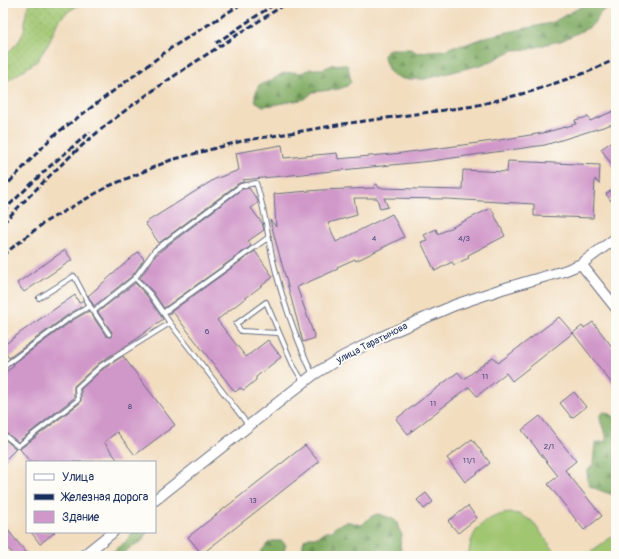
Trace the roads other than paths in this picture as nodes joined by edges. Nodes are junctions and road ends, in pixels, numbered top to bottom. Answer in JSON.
{"nodes":[{"id":1,"x":269,"y":237,"type":"junction"},
{"id":2,"x":616,"y":238,"type":"edge"},
{"id":3,"x":581,"y":264,"type":"junction"},
{"id":4,"x":136,"y":278,"type":"junction"},
{"id":5,"x":39,"y":298,"type":"dead end"},
{"id":6,"x":90,"y":306,"type":"junction"},
{"id":7,"x":616,"y":308,"type":"edge"},
{"id":8,"x":94,"y":311,"type":"junction"},
{"id":9,"x":163,"y":312,"type":"junction"},
{"id":10,"x":170,"y":323,"type":"junction"},
{"id":11,"x":278,"y":333,"type":"junction"},
{"id":12,"x":109,"y":334,"type":"dead end"},
{"id":13,"x":3,"y":369,"type":"edge"},
{"id":14,"x":313,"y":375,"type":"junction"},
{"id":15,"x":304,"y":383,"type":"junction"},
{"id":16,"x":249,"y":426,"type":"junction"},
{"id":17,"x":3,"y":434,"type":"edge"},
{"id":18,"x":156,"y":499,"type":"edge"},
{"id":19,"x":112,"y":533,"type":"edge"},
{"id":20,"x":82,"y":556,"type":"edge"}],
"edges":[{"from":1,"to":4,"type":"lane"},
{"from":1,"to":9,"type":"lane"},
{"from":1,"to":14,"type":"lane"},
{"from":2,"to":3,"type":"street","name":"улица Таратынова"},
{"from":3,"to":7,"type":"street"},
{"from":3,"to":14,"type":"street","name":"улица Таратынова"},
{"from":4,"to":8,"type":"lane"},
{"from":4,"to":9,"type":"lane"},
{"from":5,"to":6,"type":"lane"},
{"from":6,"to":8,"type":"lane"},
{"from":6,"to":13,"type":"lane"},
{"from":8,"to":12,"type":"lane"},
{"from":9,"to":10,"type":"lane"},
{"from":10,"to":16,"type":"lane"},
{"from":10,"to":17,"type":"lane"},
{"from":11,"to":11,"type":"lane"},
{"from":11,"to":15,"type":"lane"},
{"from":14,"to":15,"type":"street","name":"улица Таратынова"},
{"from":15,"to":16,"type":"street","name":"улица Таратынова"},
{"from":16,"to":18,"type":"street","name":"улица Таратынова"},
{"from":19,"to":20,"type":"street"}]}
